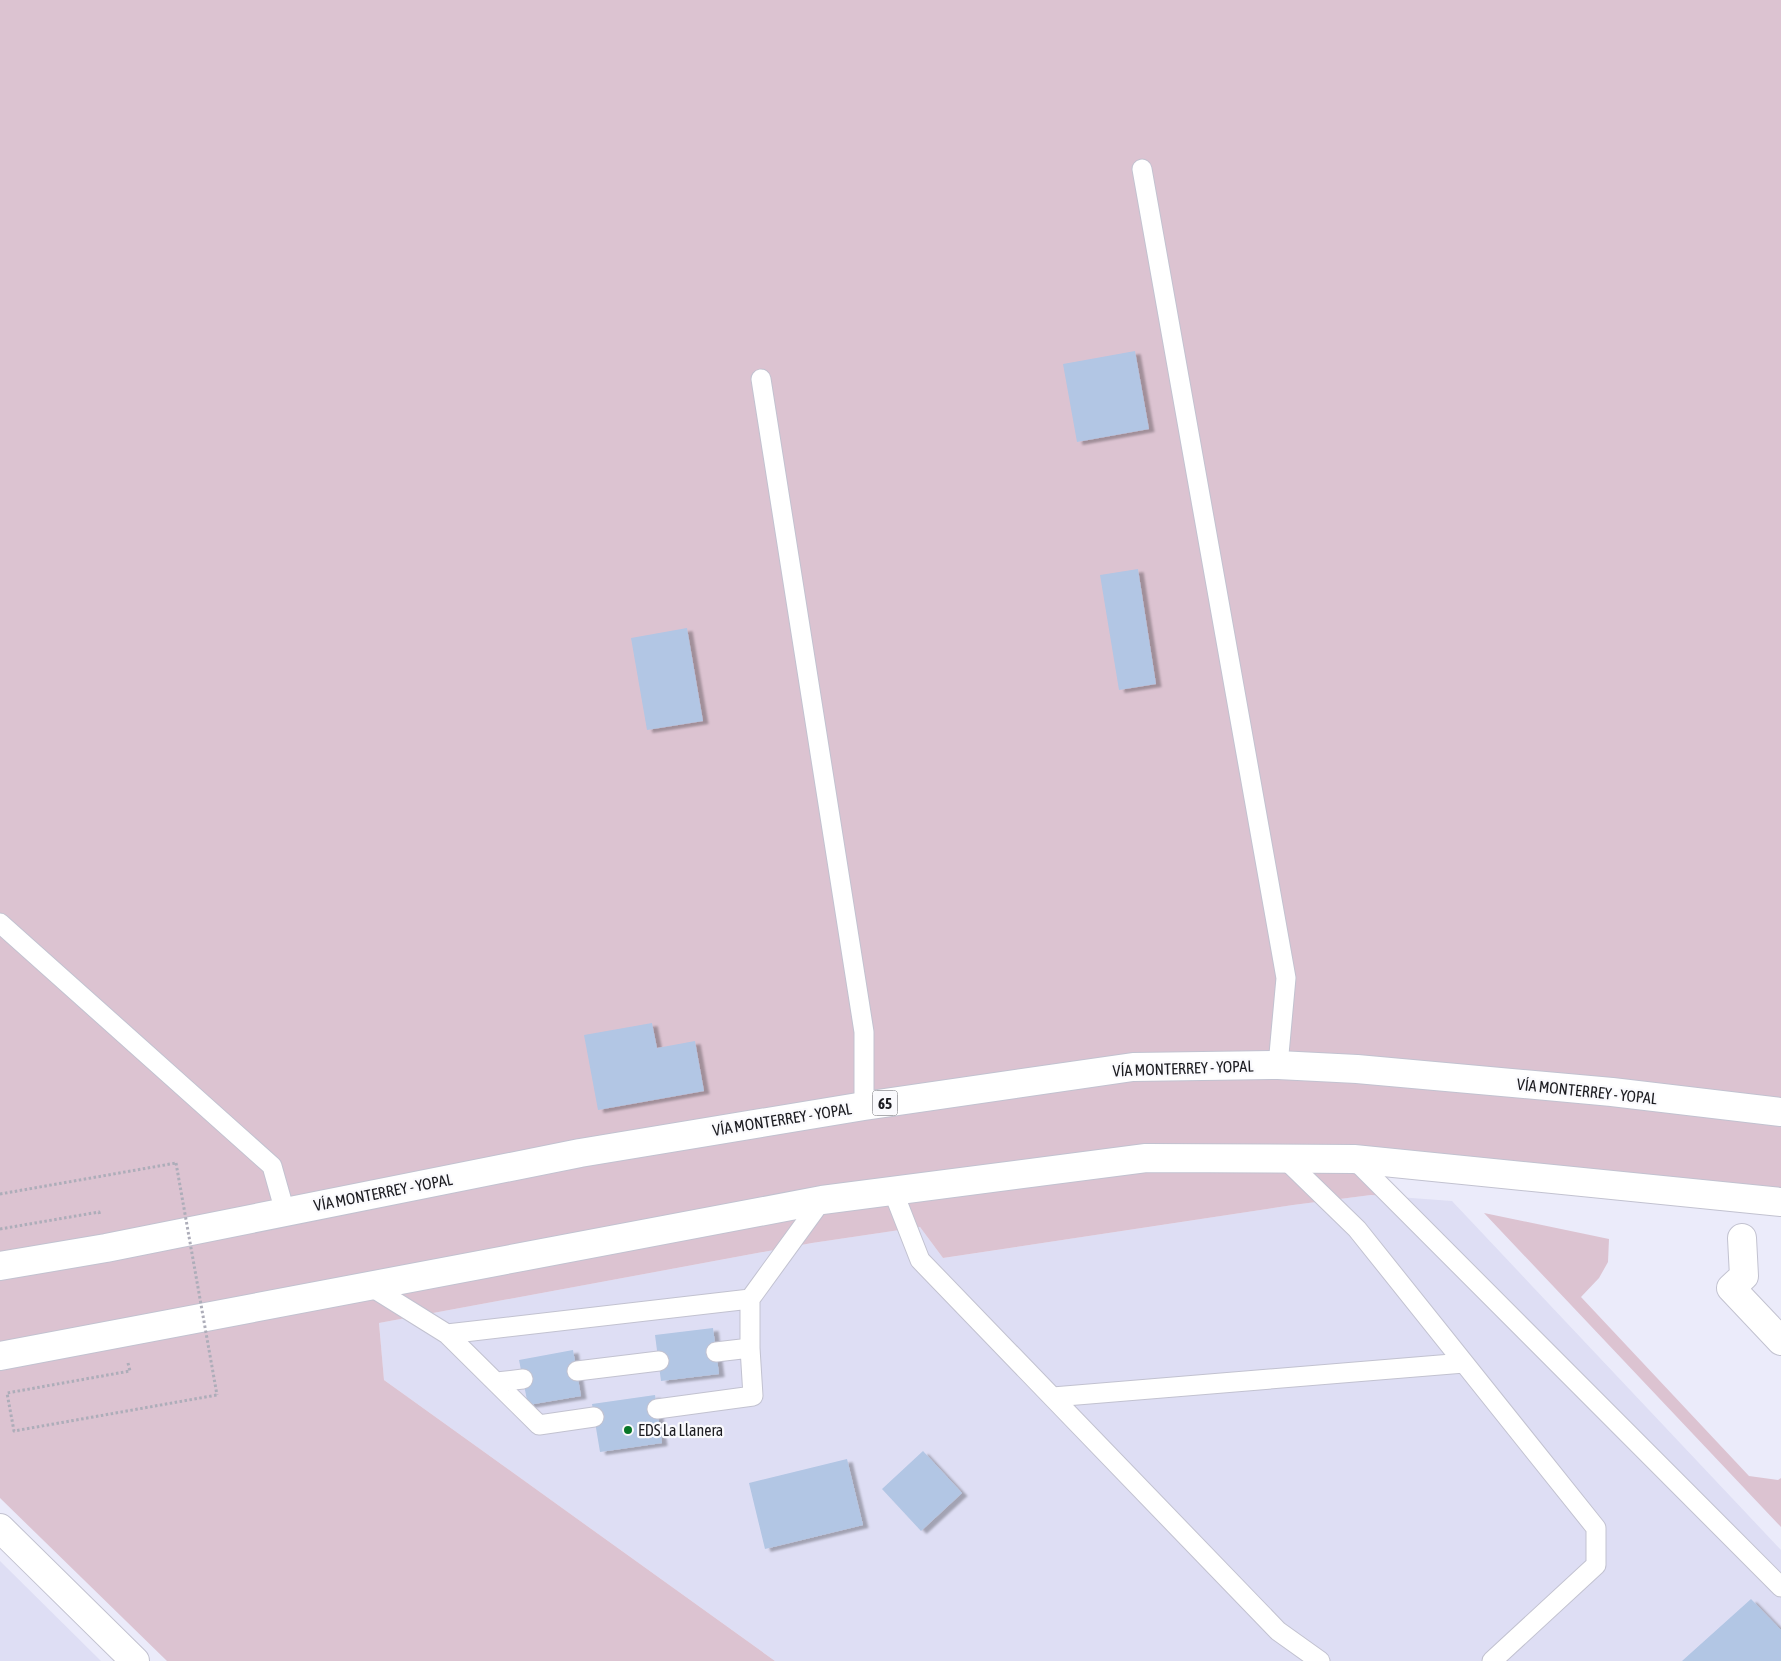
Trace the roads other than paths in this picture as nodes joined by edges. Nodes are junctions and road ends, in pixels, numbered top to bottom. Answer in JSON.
{"nodes":[{"id":1,"x":1142,"y":169,"type":"dead end"},
{"id":2,"x":761,"y":379,"type":"dead end"},
{"id":3,"x":0,"y":923,"type":"edge"},
{"id":4,"x":1278,"y":1065,"type":"junction"},
{"id":5,"x":864,"y":1106,"type":"junction"},
{"id":6,"x":1781,"y":1112,"type":"edge"},
{"id":7,"x":1285,"y":1159,"type":"junction"},
{"id":8,"x":1354,"y":1159,"type":"junction"},
{"id":9,"x":892,"y":1191,"type":"junction"},
{"id":10,"x":822,"y":1200,"type":"junction"},
{"id":11,"x":1781,"y":1202,"type":"edge"},
{"id":12,"x":285,"y":1212,"type":"junction"},
{"id":13,"x":1742,"y":1238,"type":"dead end"},
{"id":14,"x":0,"y":1266,"type":"edge"},
{"id":15,"x":370,"y":1286,"type":"junction"},
{"id":16,"x":750,"y":1299,"type":"junction"},
{"id":17,"x":447,"y":1334,"type":"junction"},
{"id":18,"x":1781,"y":1341,"type":"edge"},
{"id":19,"x":750,"y":1348,"type":"junction"},
{"id":20,"x":716,"y":1352,"type":"dead end"},
{"id":21,"x":0,"y":1356,"type":"edge"},
{"id":22,"x":659,"y":1360,"type":"dead end"},
{"id":23,"x":1464,"y":1363,"type":"junction"},
{"id":24,"x":577,"y":1371,"type":"dead end"},
{"id":25,"x":523,"y":1379,"type":"dead end"},
{"id":26,"x":496,"y":1382,"type":"junction"},
{"id":27,"x":1053,"y":1397,"type":"junction"},
{"id":28,"x":657,"y":1409,"type":"dead end"},
{"id":29,"x":594,"y":1418,"type":"dead end"},
{"id":30,"x":0,"y":1528,"type":"edge"},
{"id":31,"x":1781,"y":1587,"type":"edge"},
{"id":32,"x":135,"y":1661,"type":"edge"},
{"id":33,"x":1320,"y":1661,"type":"edge"},
{"id":34,"x":1492,"y":1661,"type":"edge"}],
"edges":[{"from":1,"to":4,"type":"lane"},
{"from":2,"to":5,"type":"lane"},
{"from":3,"to":12,"type":"lane"},
{"from":4,"to":5,"type":"main road","name":"VÍA MONTERREY - YOPAL","number":"65"},
{"from":4,"to":6,"type":"main road","name":"VÍA MONTERREY - YOPAL","number":"65"},
{"from":5,"to":12,"type":"main road","name":"VÍA MONTERREY - YOPAL","number":"65"},
{"from":7,"to":8,"type":"main road"},
{"from":7,"to":9,"type":"main road"},
{"from":7,"to":23,"type":"lane"},
{"from":8,"to":11,"type":"main road"},
{"from":8,"to":31,"type":"lane"},
{"from":9,"to":10,"type":"main road"},
{"from":9,"to":27,"type":"lane"},
{"from":10,"to":15,"type":"main road"},
{"from":10,"to":16,"type":"lane"},
{"from":12,"to":14,"type":"main road","name":"VÍA MONTERREY - YOPAL","number":"65"},
{"from":13,"to":18,"type":"main road"},
{"from":15,"to":17,"type":"lane"},
{"from":15,"to":21,"type":"main road"},
{"from":16,"to":17,"type":"lane"},
{"from":16,"to":19,"type":"lane"},
{"from":17,"to":26,"type":"lane"},
{"from":19,"to":20,"type":"lane"},
{"from":19,"to":28,"type":"lane"},
{"from":22,"to":24,"type":"lane"},
{"from":23,"to":27,"type":"lane"},
{"from":23,"to":34,"type":"lane"},
{"from":25,"to":26,"type":"lane"},
{"from":26,"to":29,"type":"lane"},
{"from":27,"to":33,"type":"lane"},
{"from":30,"to":32,"type":"main road"}]}
